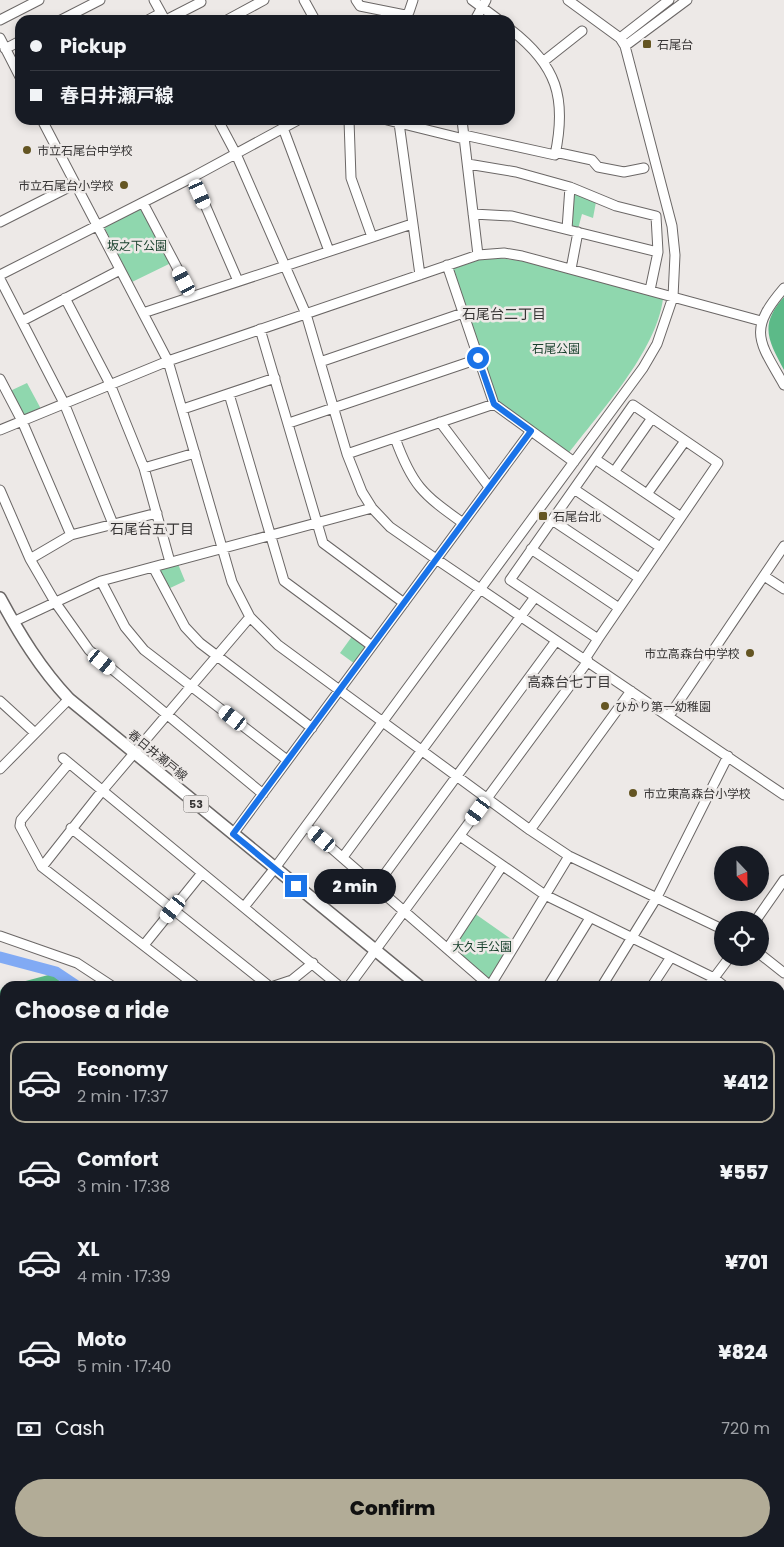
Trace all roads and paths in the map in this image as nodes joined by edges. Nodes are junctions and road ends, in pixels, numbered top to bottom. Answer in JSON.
{"nodes":[{"id":1,"x":39,"y":0,"type":"edge"},
{"id":2,"x":100,"y":0,"type":"edge"},
{"id":3,"x":154,"y":0,"type":"edge"},
{"id":4,"x":264,"y":0,"type":"edge"},
{"id":5,"x":304,"y":0,"type":"edge"},
{"id":6,"x":356,"y":0,"type":"edge"},
{"id":7,"x":413,"y":0,"type":"edge"},
{"id":8,"x":472,"y":0,"type":"edge"},
{"id":9,"x":568,"y":0,"type":"edge"},
{"id":10,"x":669,"y":0,"type":"edge"},
{"id":11,"x":687,"y":0,"type":"edge"},
{"id":12,"x":201,"y":2,"type":"dead end"},
{"id":13,"x":484,"y":3,"type":"edge"},
{"id":14,"x":71,"y":15,"type":"edge"},
{"id":15,"x":162,"y":15,"type":"edge"},
{"id":16,"x":171,"y":15,"type":"edge"},
{"id":17,"x":236,"y":15,"type":"edge"},
{"id":18,"x":312,"y":15,"type":"edge"},
{"id":19,"x":478,"y":15,"type":"edge"},
{"id":20,"x":495,"y":15,"type":"edge"},
{"id":21,"x":0,"y":20,"type":"edge"},
{"id":22,"x":582,"y":31,"type":"dead end"},
{"id":23,"x":515,"y":32,"type":"edge"},
{"id":24,"x":0,"y":38,"type":"edge"},
{"id":25,"x":620,"y":38,"type":"junction"},
{"id":26,"x":15,"y":44,"type":"edge"},
{"id":27,"x":625,"y":46,"type":"junction"},
{"id":28,"x":5,"y":49,"type":"junction"},
{"id":29,"x":544,"y":61,"type":"junction"},
{"id":30,"x":15,"y":68,"type":"edge"},
{"id":31,"x":45,"y":125,"type":"edge"},
{"id":32,"x":221,"y":125,"type":"edge"},
{"id":33,"x":289,"y":125,"type":"edge"},
{"id":34,"x":350,"y":125,"type":"edge"},
{"id":35,"x":399,"y":125,"type":"edge"},
{"id":36,"x":408,"y":125,"type":"edge"},
{"id":37,"x":463,"y":125,"type":"edge"},
{"id":38,"x":283,"y":128,"type":"junction"},
{"id":39,"x":464,"y":137,"type":"junction"},
{"id":40,"x":556,"y":152,"type":"junction"},
{"id":41,"x":236,"y":154,"type":"junction"},
{"id":42,"x":468,"y":164,"type":"junction"},
{"id":43,"x":644,"y":168,"type":"dead end"},
{"id":44,"x":193,"y":177,"type":"junction"},
{"id":45,"x":75,"y":184,"type":"junction"},
{"id":46,"x":570,"y":187,"type":"junction"},
{"id":47,"x":142,"y":202,"type":"junction"},
{"id":48,"x":473,"y":214,"type":"junction"},
{"id":49,"x":0,"y":222,"type":"edge"},
{"id":50,"x":412,"y":224,"type":"junction"},
{"id":51,"x":98,"y":226,"type":"junction"},
{"id":52,"x":568,"y":229,"type":"junction"},
{"id":53,"x":578,"y":232,"type":"junction"},
{"id":54,"x":372,"y":237,"type":"junction"},
{"id":55,"x":329,"y":251,"type":"junction"},
{"id":56,"x":658,"y":252,"type":"junction"},
{"id":57,"x":478,"y":255,"type":"junction"},
{"id":58,"x":285,"y":266,"type":"junction"},
{"id":59,"x":447,"y":266,"type":"junction"},
{"id":60,"x":120,"y":270,"type":"junction"},
{"id":61,"x":571,"y":270,"type":"junction"},
{"id":62,"x":0,"y":275,"type":"edge"},
{"id":63,"x":420,"y":275,"type":"junction"},
{"id":64,"x":0,"y":280,"type":"edge"},
{"id":65,"x":238,"y":281,"type":"junction"},
{"id":66,"x":784,"y":288,"type":"edge"},
{"id":67,"x":650,"y":290,"type":"junction"},
{"id":68,"x":192,"y":296,"type":"junction"},
{"id":69,"x":673,"y":297,"type":"junction"},
{"id":70,"x":66,"y":298,"type":"junction"},
{"id":71,"x":144,"y":313,"type":"junction"},
{"id":72,"x":463,"y":313,"type":"junction"},
{"id":73,"x":306,"y":314,"type":"junction"},
{"id":74,"x":22,"y":321,"type":"junction"},
{"id":75,"x":761,"y":321,"type":"junction"},
{"id":76,"x":260,"y":330,"type":"junction"},
{"id":77,"x":478,"y":358,"type":"junction"},
{"id":78,"x":168,"y":360,"type":"junction"},
{"id":79,"x":320,"y":362,"type":"junction"},
{"id":80,"x":275,"y":378,"type":"junction"},
{"id":81,"x":0,"y":379,"type":"edge"},
{"id":82,"x":110,"y":384,"type":"junction"},
{"id":83,"x":784,"y":386,"type":"edge"},
{"id":84,"x":229,"y":394,"type":"junction"},
{"id":85,"x":64,"y":403,"type":"junction"},
{"id":86,"x":494,"y":404,"type":"junction"},
{"id":87,"x":334,"y":408,"type":"junction"},
{"id":88,"x":182,"y":409,"type":"junction"},
{"id":89,"x":652,"y":418,"type":"junction"},
{"id":90,"x":22,"y":421,"type":"junction"},
{"id":91,"x":440,"y":422,"type":"junction"},
{"id":92,"x":289,"y":423,"type":"junction"},
{"id":93,"x":0,"y":430,"type":"edge"},
{"id":94,"x":531,"y":431,"type":"junction"},
{"id":95,"x":395,"y":438,"type":"junction"},
{"id":96,"x":685,"y":441,"type":"junction"},
{"id":97,"x":195,"y":453,"type":"junction"},
{"id":98,"x":347,"y":454,"type":"junction"},
{"id":99,"x":595,"y":459,"type":"junction"},
{"id":100,"x":574,"y":462,"type":"junction"},
{"id":101,"x":144,"y":468,"type":"junction"},
{"id":102,"x":614,"y":472,"type":"junction"},
{"id":103,"x":489,"y":487,"type":"junction"},
{"id":104,"x":574,"y":489,"type":"junction"},
{"id":105,"x":0,"y":490,"type":"edge"},
{"id":106,"x":647,"y":494,"type":"junction"},
{"id":107,"x":372,"y":508,"type":"junction"},
{"id":108,"x":156,"y":513,"type":"junction"},
{"id":109,"x":681,"y":517,"type":"junction"},
{"id":110,"x":552,"y":520,"type":"junction"},
{"id":111,"x":317,"y":522,"type":"junction"},
{"id":112,"x":462,"y":522,"type":"junction"},
{"id":113,"x":113,"y":524,"type":"junction"},
{"id":114,"x":71,"y":535,"type":"junction"},
{"id":115,"x":270,"y":535,"type":"junction"},
{"id":116,"x":784,"y":546,"type":"edge"},
{"id":117,"x":222,"y":548,"type":"junction"},
{"id":118,"x":660,"y":548,"type":"junction"},
{"id":119,"x":531,"y":549,"type":"junction"},
{"id":120,"x":30,"y":559,"type":"junction"},
{"id":121,"x":436,"y":559,"type":"junction"},
{"id":122,"x":170,"y":562,"type":"junction"},
{"id":123,"x":153,"y":567,"type":"junction"},
{"id":124,"x":764,"y":576,"type":"junction"},
{"id":125,"x":639,"y":578,"type":"junction"},
{"id":126,"x":101,"y":581,"type":"junction"},
{"id":127,"x":480,"y":588,"type":"junction"},
{"id":128,"x":784,"y":589,"type":"edge"},
{"id":129,"x":535,"y":596,"type":"junction"},
{"id":130,"x":0,"y":598,"type":"edge"},
{"id":131,"x":56,"y":602,"type":"junction"},
{"id":132,"x":404,"y":603,"type":"junction"},
{"id":133,"x":618,"y":608,"type":"junction"},
{"id":134,"x":520,"y":616,"type":"junction"},
{"id":135,"x":250,"y":617,"type":"junction"},
{"id":136,"x":12,"y":622,"type":"junction"},
{"id":137,"x":598,"y":639,"type":"junction"},
{"id":138,"x":556,"y":641,"type":"junction"},
{"id":139,"x":372,"y":646,"type":"junction"},
{"id":140,"x":216,"y":658,"type":"junction"},
{"id":141,"x":587,"y":660,"type":"junction"},
{"id":142,"x":192,"y":687,"type":"junction"},
{"id":143,"x":340,"y":690,"type":"junction"},
{"id":144,"x":631,"y":691,"type":"junction"},
{"id":145,"x":69,"y":699,"type":"junction"},
{"id":146,"x":0,"y":701,"type":"edge"},
{"id":147,"x":168,"y":716,"type":"junction"},
{"id":148,"x":669,"y":716,"type":"junction"},
{"id":149,"x":382,"y":722,"type":"junction"},
{"id":150,"x":312,"y":728,"type":"junction"},
{"id":151,"x":35,"y":733,"type":"junction"},
{"id":152,"x":422,"y":751,"type":"junction"},
{"id":153,"x":135,"y":754,"type":"junction"},
{"id":154,"x":728,"y":756,"type":"junction"},
{"id":155,"x":287,"y":760,"type":"junction"},
{"id":156,"x":0,"y":769,"type":"edge"},
{"id":157,"x":457,"y":776,"type":"junction"},
{"id":158,"x":102,"y":791,"type":"junction"},
{"id":159,"x":263,"y":794,"type":"junction"},
{"id":160,"x":784,"y":794,"type":"edge"},
{"id":161,"x":487,"y":799,"type":"junction"},
{"id":162,"x":306,"y":826,"type":"junction"},
{"id":163,"x":72,"y":828,"type":"junction"},
{"id":164,"x":530,"y":830,"type":"junction"},
{"id":165,"x":233,"y":834,"type":"junction"},
{"id":166,"x":460,"y":836,"type":"junction"},
{"id":167,"x":569,"y":856,"type":"junction"},
{"id":168,"x":344,"y":858,"type":"junction"},
{"id":169,"x":502,"y":866,"type":"junction"},
{"id":170,"x":42,"y":867,"type":"junction"},
{"id":171,"x":275,"y":868,"type":"junction"},
{"id":172,"x":202,"y":873,"type":"junction"},
{"id":173,"x":784,"y":880,"type":"edge"},
{"id":174,"x":376,"y":886,"type":"junction"},
{"id":175,"x":545,"y":895,"type":"junction"},
{"id":176,"x":657,"y":897,"type":"junction"},
{"id":177,"x":244,"y":907,"type":"junction"},
{"id":178,"x":173,"y":909,"type":"junction"},
{"id":179,"x":762,"y":911,"type":"edge"},
{"id":180,"x":405,"y":912,"type":"junction"},
{"id":181,"x":590,"y":918,"type":"junction"},
{"id":182,"x":714,"y":926,"type":"edge"},
{"id":183,"x":0,"y":936,"type":"edge"},
{"id":184,"x":632,"y":938,"type":"junction"},
{"id":185,"x":144,"y":945,"type":"junction"},
{"id":186,"x":448,"y":948,"type":"junction"},
{"id":187,"x":376,"y":951,"type":"junction"},
{"id":188,"x":671,"y":957,"type":"junction"},
{"id":189,"x":769,"y":961,"type":"edge"},
{"id":190,"x":313,"y":963,"type":"junction"},
{"id":191,"x":723,"y":966,"type":"edge"},
{"id":192,"x":784,"y":973,"type":"edge"},
{"id":193,"x":714,"y":978,"type":"junction"},
{"id":194,"x":104,"y":981,"type":"edge"},
{"id":195,"x":190,"y":981,"type":"edge"},
{"id":196,"x":263,"y":981,"type":"edge"},
{"id":197,"x":289,"y":981,"type":"edge"},
{"id":198,"x":333,"y":981,"type":"edge"},
{"id":199,"x":353,"y":981,"type":"edge"},
{"id":200,"x":413,"y":981,"type":"edge"},
{"id":201,"x":484,"y":981,"type":"edge"},
{"id":202,"x":493,"y":981,"type":"edge"},
{"id":203,"x":551,"y":981,"type":"edge"},
{"id":204,"x":605,"y":981,"type":"edge"},
{"id":205,"x":655,"y":981,"type":"edge"},
{"id":206,"x":712,"y":981,"type":"edge"},
{"id":207,"x":718,"y":981,"type":"edge"}],
"edges":[{"from":1,"to":21,"type":"street"},
{"from":2,"to":14,"type":"street"},
{"from":3,"to":15,"type":"street"},
{"from":4,"to":17,"type":"street"},
{"from":5,"to":18,"type":"street"},
{"from":6,"to":7,"type":"street"},
{"from":8,"to":13,"type":"street"},
{"from":9,"to":25,"type":"street"},
{"from":10,"to":25,"type":"street"},
{"from":11,"to":27,"type":"street"},
{"from":12,"to":16,"type":"street"},
{"from":13,"to":19,"type":"street"},
{"from":13,"to":20,"type":"street"},
{"from":22,"to":29,"type":"street"},
{"from":23,"to":29,"type":"street"},
{"from":24,"to":28,"type":"street"},
{"from":25,"to":27,"type":"street"},
{"from":26,"to":28,"type":"street"},
{"from":27,"to":69,"type":"street"},
{"from":28,"to":30,"type":"street"},
{"from":29,"to":40,"type":"street"},
{"from":31,"to":45,"type":"street"},
{"from":32,"to":41,"type":"street"},
{"from":33,"to":38,"type":"street"},
{"from":34,"to":54,"type":"street"},
{"from":35,"to":50,"type":"street"},
{"from":36,"to":39,"type":"street"},
{"from":37,"to":39,"type":"street"},
{"from":38,"to":41,"type":"street"},
{"from":38,"to":55,"type":"street"},
{"from":39,"to":40,"type":"street"},
{"from":39,"to":42,"type":"street"},
{"from":40,"to":43,"type":"street"},
{"from":41,"to":44,"type":"street"},
{"from":41,"to":58,"type":"street"},
{"from":42,"to":46,"type":"street"},
{"from":42,"to":48,"type":"street"},
{"from":44,"to":47,"type":"street"},
{"from":44,"to":65,"type":"street"},
{"from":45,"to":49,"type":"street"},
{"from":45,"to":51,"type":"street"},
{"from":46,"to":52,"type":"street"},
{"from":46,"to":56,"type":"street"},
{"from":47,"to":51,"type":"street"},
{"from":47,"to":68,"type":"street"},
{"from":48,"to":52,"type":"street"},
{"from":48,"to":57,"type":"street"},
{"from":50,"to":54,"type":"street"},
{"from":50,"to":63,"type":"street"},
{"from":51,"to":60,"type":"street"},
{"from":51,"to":62,"type":"street"},
{"from":52,"to":53,"type":"street"},
{"from":53,"to":56,"type":"street"},
{"from":53,"to":61,"type":"street"},
{"from":54,"to":55,"type":"street"},
{"from":55,"to":58,"type":"street"},
{"from":56,"to":67,"type":"street"},
{"from":57,"to":59,"type":"street"},
{"from":57,"to":61,"type":"street"},
{"from":58,"to":65,"type":"street"},
{"from":58,"to":73,"type":"street"},
{"from":59,"to":63,"type":"street"},
{"from":59,"to":72,"type":"street"},
{"from":60,"to":70,"type":"street"},
{"from":60,"to":71,"type":"street"},
{"from":61,"to":67,"type":"street"},
{"from":63,"to":73,"type":"street"},
{"from":64,"to":74,"type":"street"},
{"from":65,"to":68,"type":"street"},
{"from":66,"to":75,"type":"street"},
{"from":67,"to":69,"type":"street"},
{"from":68,"to":71,"type":"street"},
{"from":69,"to":75,"type":"street"},
{"from":69,"to":100,"type":"street"},
{"from":70,"to":74,"type":"street"},
{"from":70,"to":82,"type":"street"},
{"from":71,"to":78,"type":"street"},
{"from":72,"to":77,"type":"street"},
{"from":72,"to":79,"type":"street"},
{"from":73,"to":76,"type":"street"},
{"from":73,"to":79,"type":"street"},
{"from":74,"to":85,"type":"street"},
{"from":75,"to":83,"type":"street"},
{"from":76,"to":78,"type":"street"},
{"from":76,"to":80,"type":"street"},
{"from":77,"to":86,"type":"street"},
{"from":77,"to":87,"type":"street"},
{"from":78,"to":82,"type":"street"},
{"from":78,"to":88,"type":"street"},
{"from":79,"to":87,"type":"street"},
{"from":80,"to":84,"type":"street"},
{"from":80,"to":92,"type":"street"},
{"from":81,"to":90,"type":"street"},
{"from":82,"to":85,"type":"street"},
{"from":82,"to":101,"type":"street"},
{"from":84,"to":88,"type":"street"},
{"from":84,"to":115,"type":"street"},
{"from":85,"to":90,"type":"street"},
{"from":85,"to":113,"type":"street"},
{"from":86,"to":91,"type":"street"},
{"from":86,"to":94,"type":"street"},
{"from":87,"to":92,"type":"street"},
{"from":87,"to":98,"type":"street"},
{"from":88,"to":97,"type":"street"},
{"from":89,"to":96,"type":"street"},
{"from":89,"to":99,"type":"street"},
{"from":89,"to":102,"type":"street"},
{"from":90,"to":93,"type":"street"},
{"from":90,"to":114,"type":"street"},
{"from":91,"to":95,"type":"street"},
{"from":91,"to":103,"type":"street"},
{"from":92,"to":111,"type":"street"},
{"from":94,"to":100,"type":"street"},
{"from":94,"to":103,"type":"street"},
{"from":95,"to":98,"type":"street"},
{"from":95,"to":112,"type":"street"},
{"from":96,"to":106,"type":"street"},
{"from":96,"to":109,"type":"street"},
{"from":97,"to":101,"type":"street"},
{"from":97,"to":117,"type":"street"},
{"from":98,"to":107,"type":"street"},
{"from":99,"to":102,"type":"street"},
{"from":99,"to":104,"type":"street"},
{"from":100,"to":127,"type":"street"},
{"from":101,"to":108,"type":"street"},
{"from":102,"to":106,"type":"street"},
{"from":103,"to":112,"type":"street"},
{"from":104,"to":110,"type":"street"},
{"from":104,"to":118,"type":"street"},
{"from":105,"to":120,"type":"street"},
{"from":106,"to":109,"type":"street"},
{"from":107,"to":111,"type":"street"},
{"from":107,"to":121,"type":"street"},
{"from":108,"to":113,"type":"street"},
{"from":108,"to":122,"type":"street"},
{"from":109,"to":118,"type":"street"},
{"from":110,"to":119,"type":"street"},
{"from":110,"to":125,"type":"street"},
{"from":111,"to":115,"type":"street"},
{"from":111,"to":132,"type":"street"},
{"from":112,"to":121,"type":"street"},
{"from":113,"to":114,"type":"street"},
{"from":114,"to":120,"type":"street"},
{"from":115,"to":117,"type":"street"},
{"from":115,"to":139,"type":"street"},
{"from":116,"to":124,"type":"street"},
{"from":117,"to":122,"type":"street"},
{"from":117,"to":135,"type":"street"},
{"from":118,"to":125,"type":"street"},
{"from":119,"to":129,"type":"street"},
{"from":119,"to":133,"type":"street"},
{"from":120,"to":131,"type":"street"},
{"from":121,"to":127,"type":"street"},
{"from":121,"to":132,"type":"street"},
{"from":122,"to":123,"type":"street"},
{"from":123,"to":126,"type":"street"},
{"from":123,"to":140,"type":"street"},
{"from":124,"to":128,"type":"street"},
{"from":124,"to":148,"type":"street"},
{"from":125,"to":133,"type":"street"},
{"from":126,"to":131,"type":"street"},
{"from":126,"to":142,"type":"street"},
{"from":127,"to":134,"type":"street"},
{"from":127,"to":149,"type":"street"},
{"from":129,"to":134,"type":"street"},
{"from":129,"to":137,"type":"street"},
{"from":130,"to":136,"type":"main road","name":"春日井瀬戸線","number":"53"},
{"from":131,"to":136,"type":"street"},
{"from":131,"to":147,"type":"street"},
{"from":132,"to":139,"type":"street"},
{"from":133,"to":137,"type":"street"},
{"from":134,"to":138,"type":"street"},
{"from":134,"to":152,"type":"street"},
{"from":135,"to":140,"type":"street"},
{"from":135,"to":143,"type":"street"},
{"from":136,"to":145,"type":"main road","name":"春日井瀬戸線","number":"53"},
{"from":137,"to":141,"type":"street"},
{"from":138,"to":141,"type":"street"},
{"from":138,"to":157,"type":"street"},
{"from":139,"to":143,"type":"street"},
{"from":140,"to":142,"type":"street"},
{"from":140,"to":150,"type":"street"},
{"from":141,"to":144,"type":"street"},
{"from":141,"to":161,"type":"street"},
{"from":142,"to":147,"type":"street"},
{"from":142,"to":155,"type":"street"},
{"from":143,"to":149,"type":"street"},
{"from":143,"to":150,"type":"street"},
{"from":144,"to":148,"type":"street"},
{"from":144,"to":164,"type":"street"},
{"from":145,"to":151,"type":"street"},
{"from":145,"to":153,"type":"main road","name":"春日井瀬戸線","number":"53"},
{"from":146,"to":151,"type":"street"},
{"from":147,"to":153,"type":"street"},
{"from":147,"to":159,"type":"street"},
{"from":148,"to":154,"type":"street"},
{"from":149,"to":152,"type":"street"},
{"from":149,"to":162,"type":"street"},
{"from":150,"to":155,"type":"street"},
{"from":151,"to":156,"type":"street"},
{"from":152,"to":157,"type":"street"},
{"from":152,"to":168,"type":"street"},
{"from":153,"to":158,"type":"street"},
{"from":153,"to":165,"type":"main road","name":"春日井瀬戸線","number":"53"},
{"from":154,"to":160,"type":"street"},
{"from":154,"to":176,"type":"street"},
{"from":155,"to":159,"type":"street"},
{"from":157,"to":161,"type":"street"},
{"from":157,"to":174,"type":"street"},
{"from":158,"to":163,"type":"street"},
{"from":158,"to":170,"type":"street"},
{"from":158,"to":172,"type":"street"},
{"from":159,"to":165,"type":"street"},
{"from":161,"to":164,"type":"street"},
{"from":161,"to":166,"type":"street"},
{"from":162,"to":168,"type":"street"},
{"from":162,"to":171,"type":"street"},
{"from":163,"to":170,"type":"street"},
{"from":163,"to":178,"type":"street"},
{"from":164,"to":167,"type":"street"},
{"from":165,"to":171,"type":"main road","name":"春日井瀬戸線","number":"53"},
{"from":166,"to":169,"type":"street"},
{"from":166,"to":180,"type":"street"},
{"from":167,"to":175,"type":"street"},
{"from":167,"to":176,"type":"street"},
{"from":168,"to":174,"type":"street"},
{"from":169,"to":175,"type":"street"},
{"from":169,"to":186,"type":"street"},
{"from":170,"to":185,"type":"street"},
{"from":171,"to":177,"type":"street"},
{"from":171,"to":187,"type":"main road","name":"春日井瀬戸線","number":"53"},
{"from":172,"to":177,"type":"street"},
{"from":172,"to":178,"type":"street"},
{"from":173,"to":179,"type":"street"},
{"from":174,"to":180,"type":"street"},
{"from":175,"to":181,"type":"street"},
{"from":175,"to":202,"type":"street"},
{"from":176,"to":182,"type":"street"},
{"from":176,"to":184,"type":"street"},
{"from":177,"to":190,"type":"street"},
{"from":178,"to":185,"type":"street"},
{"from":178,"to":196,"type":"street"},
{"from":180,"to":186,"type":"street"},
{"from":180,"to":187,"type":"street"},
{"from":181,"to":184,"type":"street"},
{"from":181,"to":203,"type":"street"},
{"from":183,"to":194,"type":"street"},
{"from":184,"to":188,"type":"street"},
{"from":184,"to":204,"type":"street"},
{"from":185,"to":195,"type":"street"},
{"from":186,"to":201,"type":"street"},
{"from":187,"to":199,"type":"street"},
{"from":187,"to":200,"type":"main road","name":"春日井瀬戸線","number":"53"},
{"from":188,"to":193,"type":"street"},
{"from":188,"to":205,"type":"street"},
{"from":189,"to":192,"type":"street"},
{"from":190,"to":197,"type":"street"},
{"from":190,"to":198,"type":"street"},
{"from":191,"to":193,"type":"street"},
{"from":193,"to":206,"type":"street"},
{"from":193,"to":207,"type":"street"}]}
